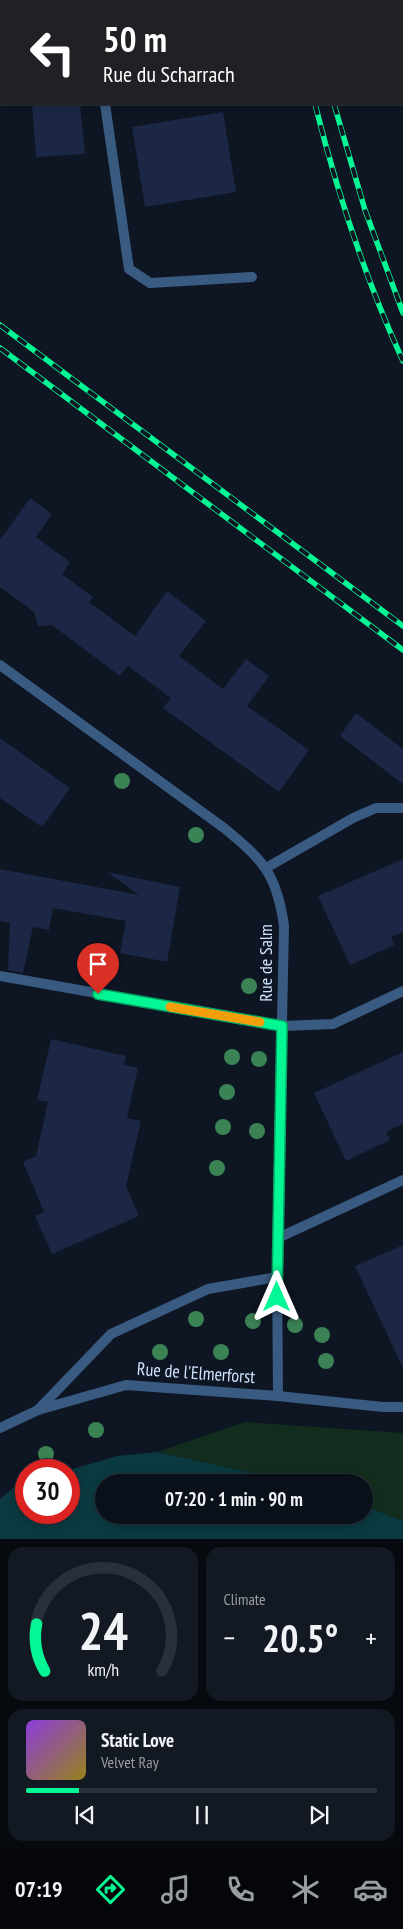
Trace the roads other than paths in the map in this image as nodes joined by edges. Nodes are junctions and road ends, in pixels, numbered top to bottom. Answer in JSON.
{"nodes":[{"id":1,"x":105,"y":105,"type":"edge"},
{"id":2,"x":252,"y":276,"type":"dead end"},
{"id":3,"x":0,"y":665,"type":"edge"},
{"id":4,"x":403,"y":808,"type":"edge"},
{"id":5,"x":266,"y":868,"type":"junction"},
{"id":6,"x":0,"y":976,"type":"edge"},
{"id":7,"x":403,"y":992,"type":"edge"},
{"id":8,"x":282,"y":1026,"type":"junction"},
{"id":9,"x":403,"y":1180,"type":"edge"},
{"id":10,"x":278,"y":1238,"type":"junction"},
{"id":11,"x":277,"y":1277,"type":"junction"},
{"id":12,"x":278,"y":1396,"type":"junction"},
{"id":13,"x":403,"y":1407,"type":"edge"},
{"id":14,"x":38,"y":1410,"type":"junction"},
{"id":15,"x":0,"y":1428,"type":"edge"}],
"edges":[{"from":1,"to":2,"type":"street"},
{"from":3,"to":5,"type":"street","name":"Rue de Salm"},
{"from":4,"to":5,"type":"street"},
{"from":5,"to":8,"type":"street","name":"Rue de Salm"},
{"from":6,"to":8,"type":"street"},
{"from":7,"to":8,"type":"street"},
{"from":8,"to":10,"type":"street","name":"Rue de Salm"},
{"from":9,"to":10,"type":"street"},
{"from":10,"to":11,"type":"street","name":"Rue de Salm"},
{"from":11,"to":12,"type":"street","name":"Rue de Salm"},
{"from":11,"to":14,"type":"street"},
{"from":12,"to":13,"type":"street","name":"Rue de l'Elmerforst"},
{"from":12,"to":14,"type":"street","name":"Rue de l'Elmerforst"},
{"from":14,"to":15,"type":"street","name":"Rue de l'Elmerforst"}]}
